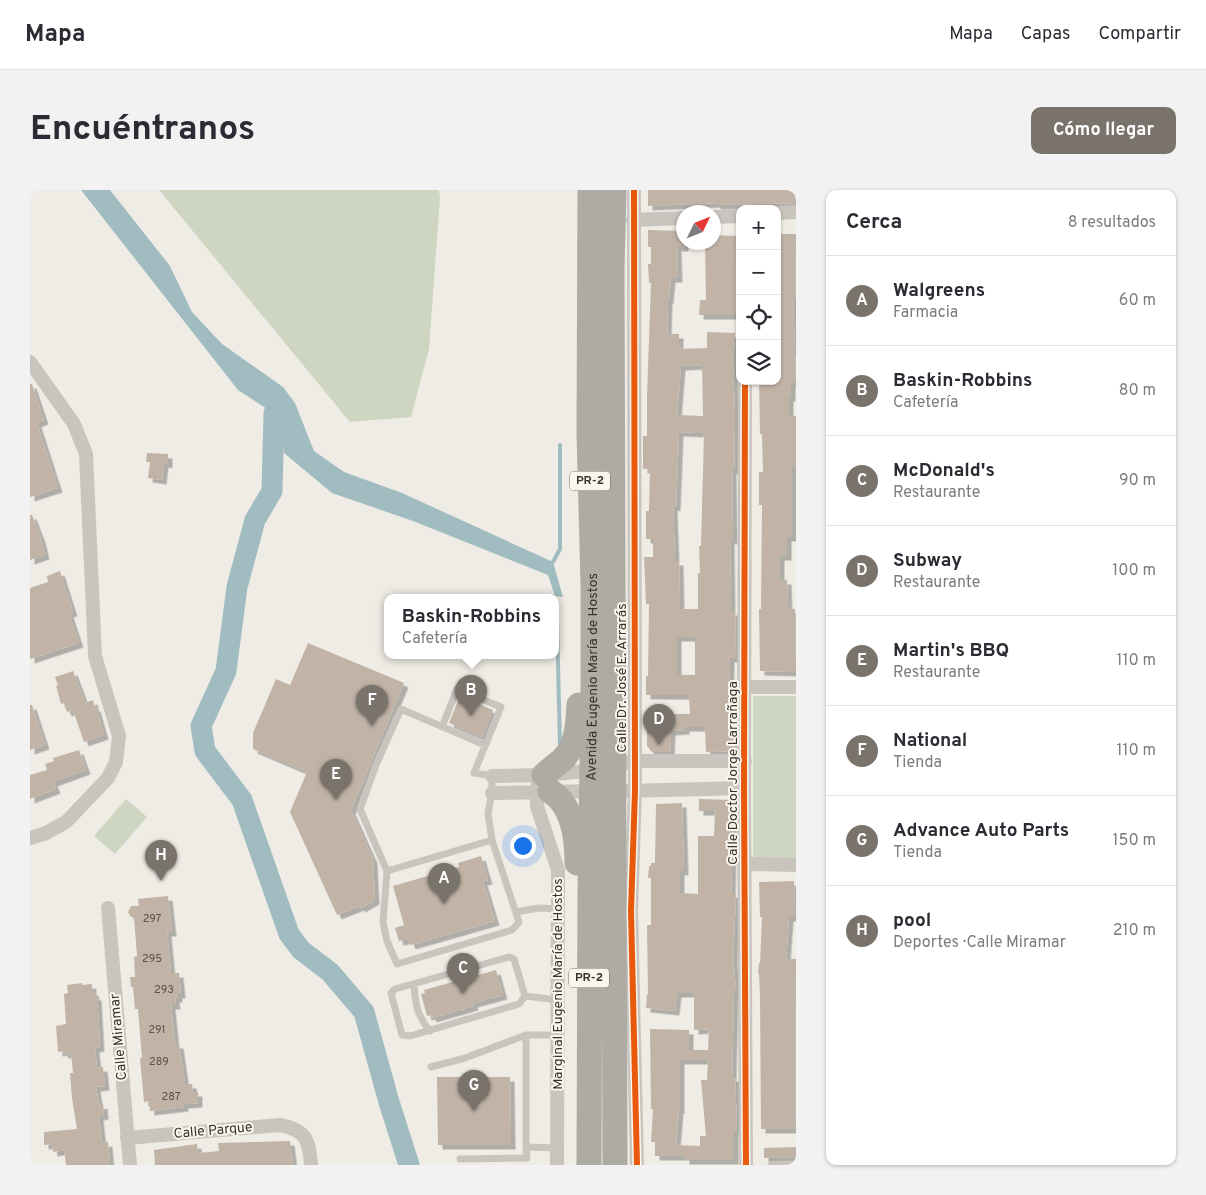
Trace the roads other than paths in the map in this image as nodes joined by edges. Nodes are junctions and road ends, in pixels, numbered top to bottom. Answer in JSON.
{"nodes":[{"id":1,"x":590,"y":190,"type":"edge"},
{"id":2,"x":614,"y":190,"type":"edge"},
{"id":3,"x":634,"y":190,"type":"edge"},
{"id":4,"x":796,"y":212,"type":"edge"},
{"id":5,"x":781,"y":213,"type":"edge"},
{"id":6,"x":736,"y":216,"type":"edge"},
{"id":7,"x":721,"y":217,"type":"edge"},
{"id":8,"x":676,"y":218,"type":"edge"},
{"id":9,"x":633,"y":220,"type":"junction"},
{"id":10,"x":30,"y":362,"type":"edge"},
{"id":11,"x":745,"y":385,"type":"edge"},
{"id":12,"x":593,"y":646,"type":"junction"},
{"id":13,"x":744,"y":687,"type":"junction"},
{"id":14,"x":796,"y":688,"type":"edge"},
{"id":15,"x":442,"y":726,"type":"junction"},
{"id":16,"x":485,"y":745,"type":"junction"},
{"id":17,"x":745,"y":761,"type":"junction"},
{"id":18,"x":492,"y":776,"type":"junction"},
{"id":19,"x":614,"y":779,"type":"junction"},
{"id":20,"x":542,"y":783,"type":"junction"},
{"id":21,"x":744,"y":788,"type":"junction"},
{"id":22,"x":492,"y":793,"type":"junction"},
{"id":23,"x":30,"y":838,"type":"edge"},
{"id":24,"x":492,"y":840,"type":"junction"},
{"id":25,"x":746,"y":864,"type":"junction"},
{"id":26,"x":796,"y":865,"type":"edge"},
{"id":27,"x":387,"y":871,"type":"junction"},
{"id":28,"x":590,"y":892,"type":"junction"},
{"id":29,"x":108,"y":908,"type":"dead end"},
{"id":30,"x":558,"y":909,"type":"junction"},
{"id":31,"x":516,"y":912,"type":"junction"},
{"id":32,"x":414,"y":984,"type":"junction"},
{"id":33,"x":525,"y":996,"type":"junction"},
{"id":34,"x":558,"y":1000,"type":"junction"},
{"id":35,"x":430,"y":1031,"type":"junction"},
{"id":36,"x":526,"y":1035,"type":"junction"},
{"id":37,"x":558,"y":1035,"type":"junction"},
{"id":38,"x":431,"y":1067,"type":"dead end"},
{"id":39,"x":127,"y":1138,"type":"junction"},
{"id":40,"x":526,"y":1147,"type":"junction"},
{"id":41,"x":557,"y":1148,"type":"junction"},
{"id":42,"x":460,"y":1159,"type":"dead end"},
{"id":43,"x":796,"y":1164,"type":"edge"},
{"id":44,"x":130,"y":1165,"type":"edge"},
{"id":45,"x":311,"y":1165,"type":"edge"},
{"id":46,"x":557,"y":1165,"type":"edge"},
{"id":47,"x":589,"y":1165,"type":"edge"},
{"id":48,"x":615,"y":1165,"type":"edge"},
{"id":49,"x":636,"y":1165,"type":"edge"},
{"id":50,"x":746,"y":1165,"type":"edge"},
{"id":51,"x":771,"y":1165,"type":"edge"}],
"edges":[{"from":1,"to":12,"type":"highway","name":"Avenida Eugenio María de Hostos","number":"PR-2"},
{"from":2,"to":19,"type":"highway","name":"Avenida Eugenio María de Hostos","number":"PR-2"},
{"from":3,"to":9,"type":"street","name":"Calle Dr. José E. Arrarás"},
{"from":4,"to":5,"type":"street"},
{"from":6,"to":7,"type":"street"},
{"from":8,"to":9,"type":"street"},
{"from":9,"to":19,"type":"street","name":"Calle Dr. José E. Arrarás"},
{"from":10,"to":23,"type":"street"},
{"from":11,"to":13,"type":"street","name":"Calle Doctor Jorge Larrañaga"},
{"from":12,"to":19,"type":"highway","name":"Avenida Eugenio María de Hostos","number":"PR-2"},
{"from":12,"to":20,"type":"highway"},
{"from":13,"to":14,"type":"street"},
{"from":13,"to":17,"type":"street","name":"Calle Doctor Jorge Larrañaga"},
{"from":15,"to":16,"type":"lane"},
{"from":15,"to":16,"type":"lane"},
{"from":15,"to":27,"type":"lane"},
{"from":16,"to":18,"type":"lane"},
{"from":17,"to":19,"type":"street"},
{"from":17,"to":21,"type":"street","name":"Calle Doctor Jorge Larrañaga"},
{"from":18,"to":20,"type":"street"},
{"from":18,"to":22,"type":"lane"},
{"from":19,"to":20,"type":"street"},
{"from":19,"to":20,"type":"street"},
{"from":19,"to":21,"type":"street"},
{"from":19,"to":28,"type":"highway","name":"Avenida Eugenio María de Hostos","number":"PR-2"},
{"from":19,"to":48,"type":"highway","name":"Avenida Eugenio María de Hostos","number":"PR-2"},
{"from":19,"to":49,"type":"street","name":"Calle Dr. José E. Arrarás"},
{"from":20,"to":22,"type":"street"},
{"from":20,"to":28,"type":"highway"},
{"from":20,"to":30,"type":"street","name":"Marginal Eugenio María de Hostos"},
{"from":21,"to":25,"type":"street","name":"Calle Doctor Jorge Larrañaga"},
{"from":22,"to":24,"type":"lane"},
{"from":24,"to":27,"type":"lane"},
{"from":24,"to":31,"type":"lane"},
{"from":25,"to":26,"type":"street"},
{"from":25,"to":50,"type":"street","name":"Calle Doctor Jorge Larrañaga"},
{"from":27,"to":31,"type":"lane"},
{"from":28,"to":47,"type":"highway","name":"Avenida Eugenio María de Hostos","number":"PR-2"},
{"from":29,"to":39,"type":"street","name":"Calle Miramar"},
{"from":30,"to":31,"type":"lane"},
{"from":30,"to":34,"type":"street","name":"Marginal Eugenio María de Hostos"},
{"from":32,"to":33,"type":"lane"},
{"from":32,"to":35,"type":"lane"},
{"from":32,"to":35,"type":"lane"},
{"from":33,"to":34,"type":"lane"},
{"from":33,"to":35,"type":"lane"},
{"from":34,"to":37,"type":"street","name":"Marginal Eugenio María de Hostos"},
{"from":36,"to":37,"type":"lane"},
{"from":36,"to":38,"type":"lane"},
{"from":36,"to":40,"type":"lane"},
{"from":37,"to":41,"type":"street","name":"Marginal Eugenio María de Hostos"},
{"from":39,"to":44,"type":"street","name":"Calle Miramar"},
{"from":39,"to":45,"type":"street","name":"Calle Parque"},
{"from":40,"to":41,"type":"lane"},
{"from":40,"to":42,"type":"lane"},
{"from":41,"to":46,"type":"street","name":"Marginal Eugenio María de Hostos"},
{"from":43,"to":51,"type":"lane"}]}
